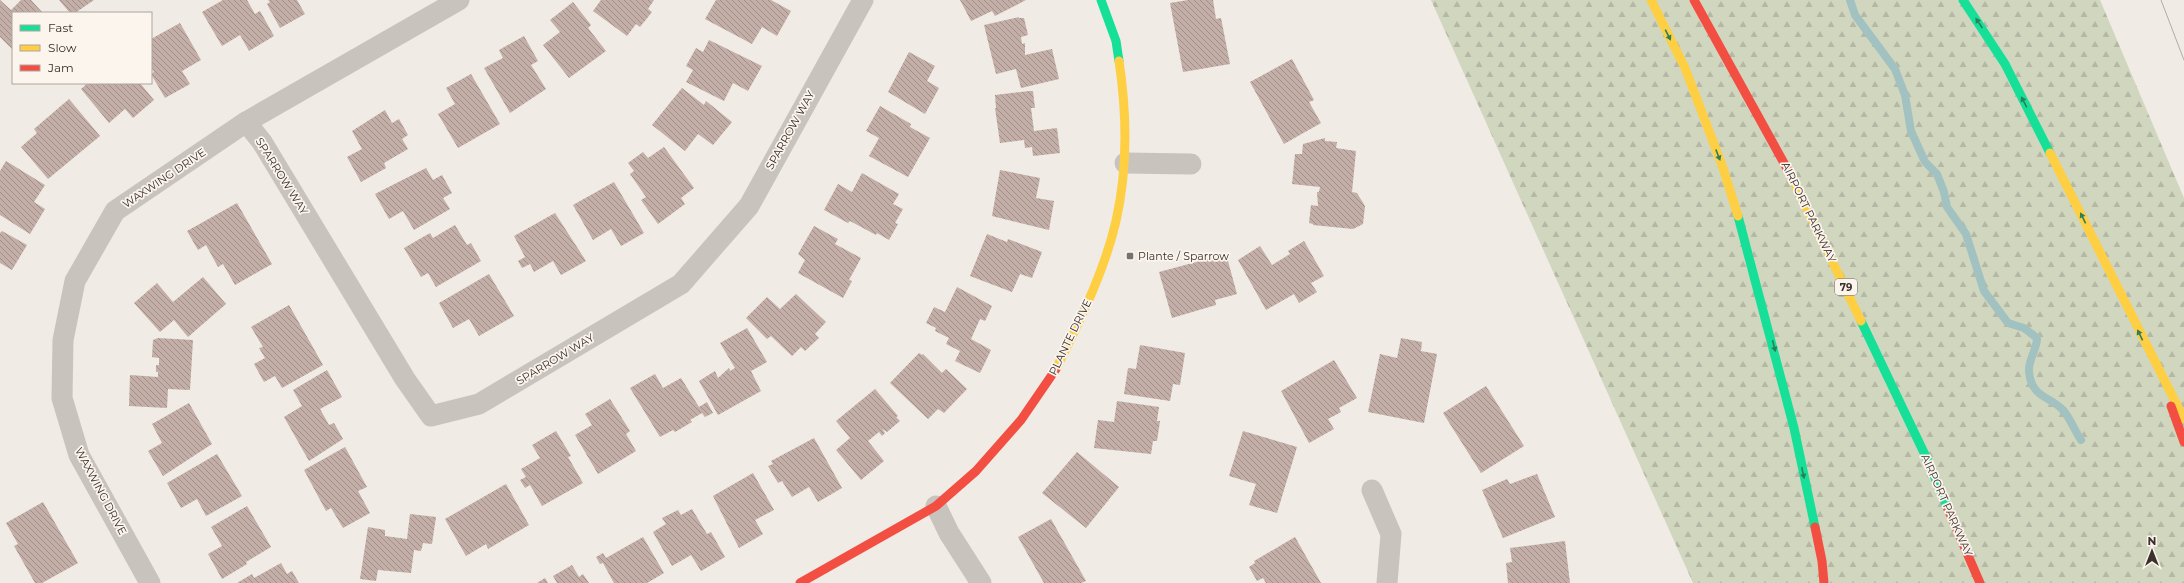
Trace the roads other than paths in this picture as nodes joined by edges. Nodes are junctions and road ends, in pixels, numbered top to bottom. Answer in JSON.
{"nodes":[{"id":1,"x":459,"y":0,"type":"edge"},
{"id":2,"x":862,"y":0,"type":"edge"},
{"id":3,"x":1101,"y":0,"type":"edge"},
{"id":4,"x":1651,"y":0,"type":"edge"},
{"id":5,"x":1694,"y":0,"type":"edge"},
{"id":6,"x":1962,"y":0,"type":"edge"},
{"id":7,"x":246,"y":122,"type":"junction"},
{"id":8,"x":1125,"y":163,"type":"junction"},
{"id":9,"x":1191,"y":164,"type":"dead end"},
{"id":10,"x":2158,"y":370,"type":"junction"},
{"id":11,"x":2184,"y":419,"type":"edge"},
{"id":12,"x":2184,"y":442,"type":"edge"},
{"id":13,"x":1372,"y":490,"type":"dead end"},
{"id":14,"x":936,"y":506,"type":"junction"},
{"id":15,"x":1822,"y":560,"type":"junction"},
{"id":16,"x":150,"y":583,"type":"edge"},
{"id":17,"x":800,"y":583,"type":"edge"},
{"id":18,"x":981,"y":583,"type":"edge"},
{"id":19,"x":1387,"y":583,"type":"edge"},
{"id":20,"x":1824,"y":583,"type":"edge"},
{"id":21,"x":1831,"y":583,"type":"edge"},
{"id":22,"x":1980,"y":583,"type":"edge"}],
"edges":[{"from":1,"to":7,"type":"street","name":"WAXWING DRIVE"},
{"from":2,"to":7,"type":"street","name":"SPARROW WAY"},
{"from":3,"to":8,"type":"main road","name":"PLANTE DRIVE"},
{"from":4,"to":15,"type":"main road","one_way":true},
{"from":5,"to":22,"type":"main road","name":"AIRPORT PARKWAY","number":"79"},
{"from":10,"to":6,"type":"main road","one_way":true},
{"from":7,"to":16,"type":"street","name":"WAXWING DRIVE"},
{"from":8,"to":9,"type":"street"},
{"from":8,"to":14,"type":"main road","name":"PLANTE DRIVE"},
{"from":10,"to":11,"type":"main road"},
{"from":10,"to":12,"type":"main road"},
{"from":13,"to":19,"type":"street"},
{"from":14,"to":17,"type":"main road","name":"PLANTE DRIVE"},
{"from":14,"to":18,"type":"street"},
{"from":15,"to":20,"type":"main road"},
{"from":15,"to":21,"type":"main road"}]}
